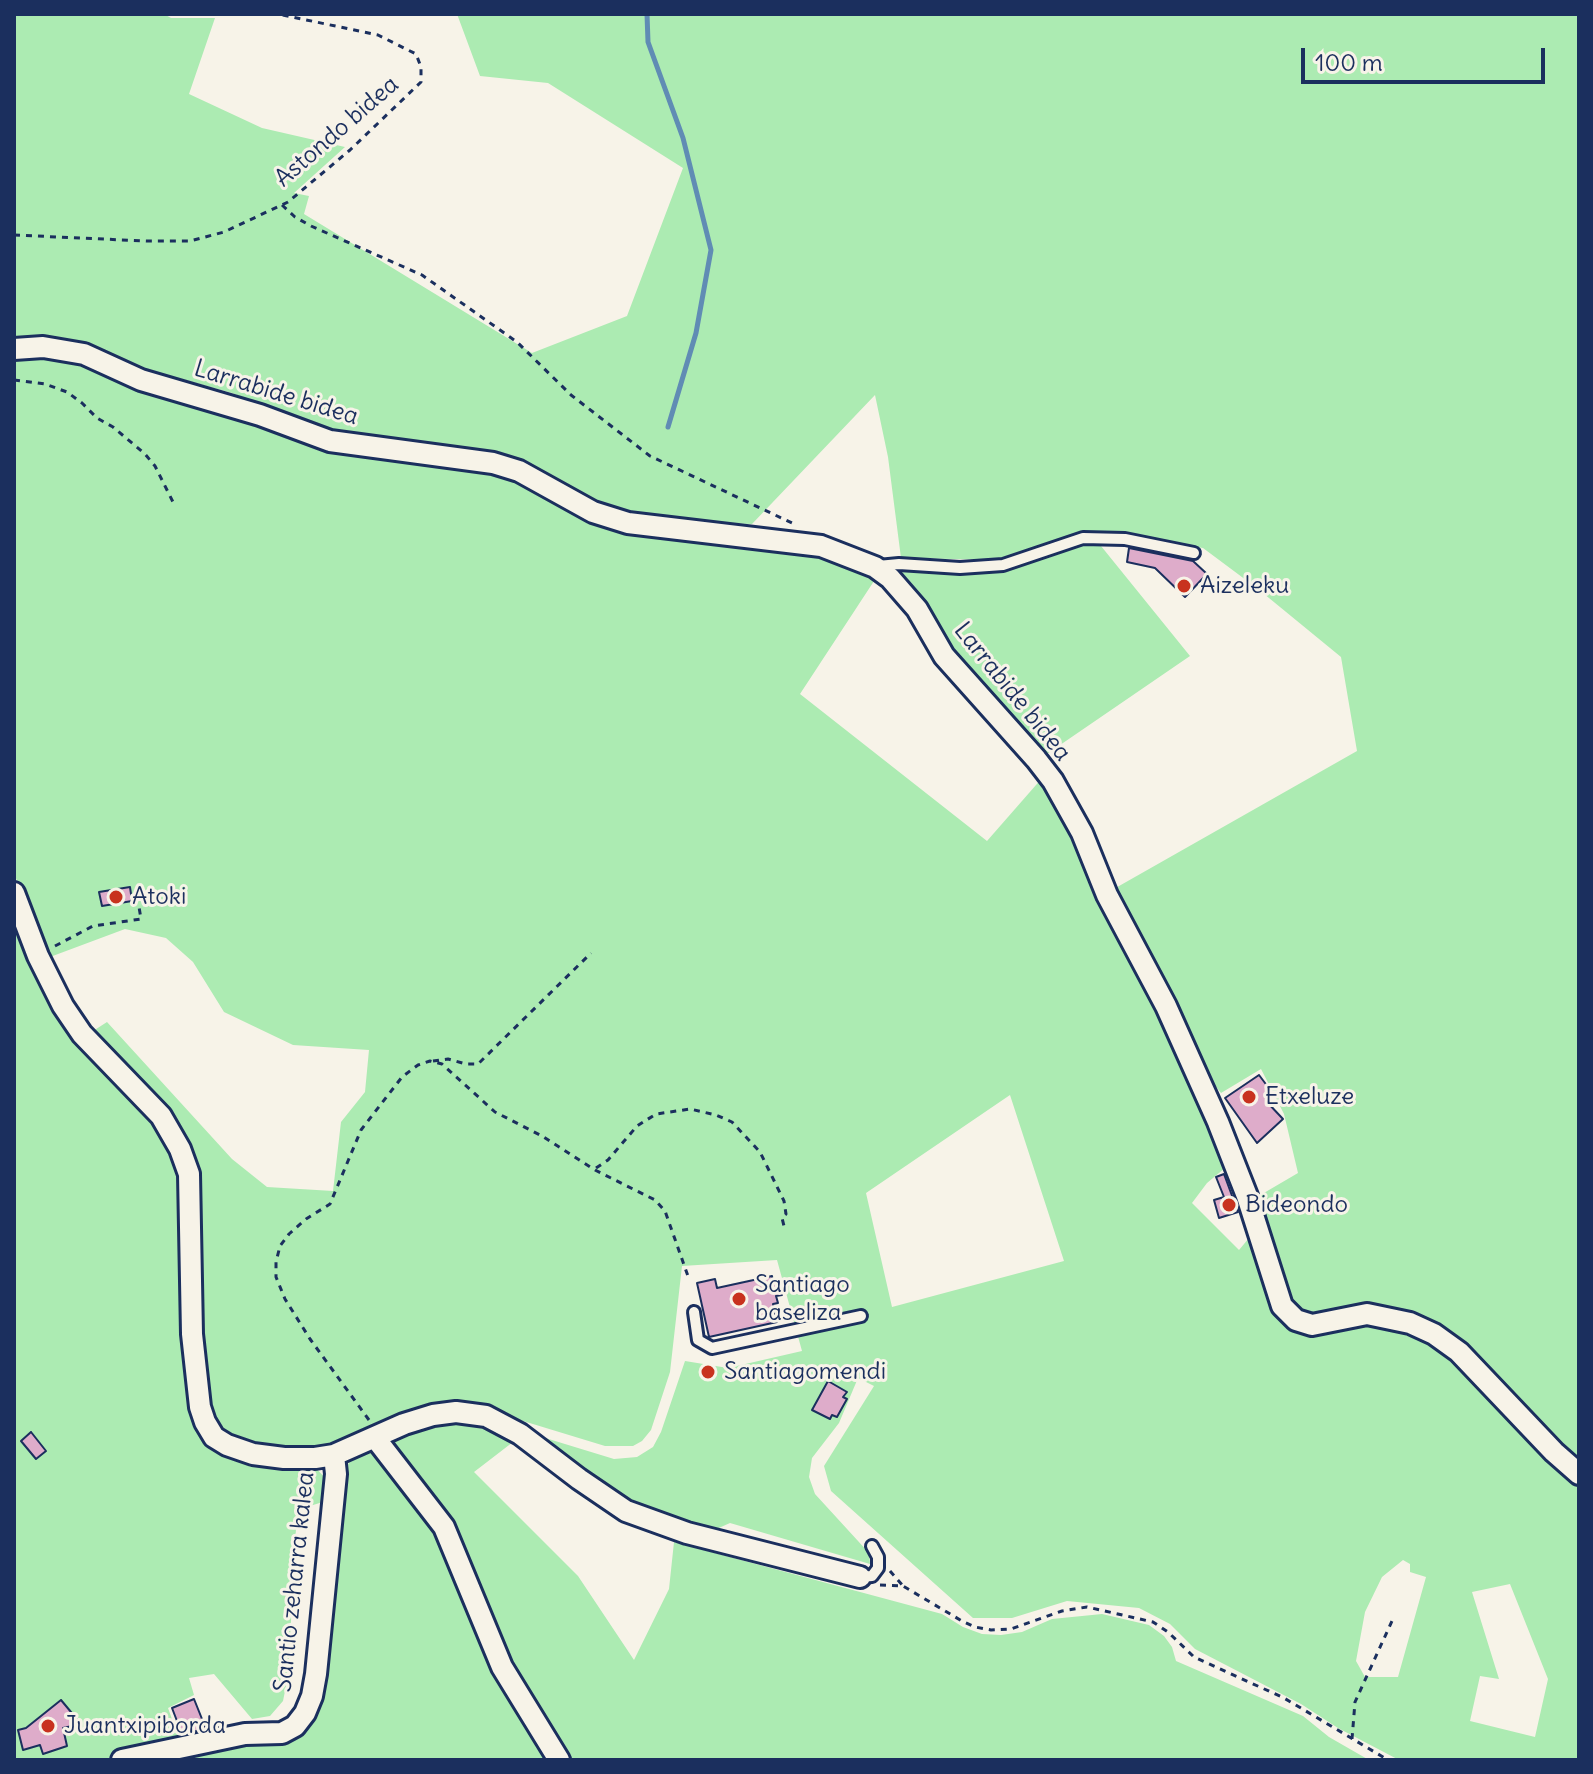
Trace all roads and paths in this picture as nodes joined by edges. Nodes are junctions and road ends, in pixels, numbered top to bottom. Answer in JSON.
{"nodes":[{"id":1,"x":278,"y":14,"type":"edge"},
{"id":2,"x":282,"y":205,"type":"junction"},
{"id":3,"x":14,"y":235,"type":"edge"},
{"id":4,"x":14,"y":349,"type":"edge"},
{"id":5,"x":14,"y":380,"type":"edge"},
{"id":6,"x":174,"y":504,"type":"dead end"},
{"id":7,"x":801,"y":526,"type":"dead end"},
{"id":8,"x":1194,"y":553,"type":"dead end"},
{"id":9,"x":875,"y":567,"type":"junction"},
{"id":10,"x":14,"y":893,"type":"edge"},
{"id":11,"x":139,"y":907,"type":"dead end"},
{"id":12,"x":591,"y":953,"type":"dead end"},
{"id":13,"x":38,"y":956,"type":"junction"},
{"id":14,"x":430,"y":1061,"type":"junction"},
{"id":15,"x":595,"y":1170,"type":"junction"},
{"id":16,"x":785,"y":1230,"type":"dead end"},
{"id":17,"x":689,"y":1279,"type":"dead end"},
{"id":18,"x":694,"y":1312,"type":"dead end"},
{"id":19,"x":861,"y":1316,"type":"dead end"},
{"id":20,"x":376,"y":1439,"type":"junction"},
{"id":21,"x":334,"y":1455,"type":"junction"},
{"id":22,"x":1579,"y":1474,"type":"edge"},
{"id":23,"x":872,"y":1546,"type":"dead end"},
{"id":24,"x":860,"y":1577,"type":"junction"},
{"id":25,"x":1392,"y":1621,"type":"dead end"},
{"id":26,"x":1352,"y":1739,"type":"junction"},
{"id":27,"x":122,"y":1760,"type":"edge"},
{"id":28,"x":559,"y":1760,"type":"edge"},
{"id":29,"x":1388,"y":1760,"type":"edge"}],
"edges":[{"from":1,"to":2,"type":"path","name":"Astondo bidea"},
{"from":2,"to":3,"type":"path","name":"Astondo bidea"},
{"from":2,"to":7,"type":"path"},
{"from":4,"to":9,"type":"street","name":"Larrabide bidea"},
{"from":5,"to":6,"type":"path"},
{"from":8,"to":9,"type":"lane"},
{"from":9,"to":22,"type":"street","name":"Larrabide bidea"},
{"from":10,"to":13,"type":"street","name":"Santio zeharra kalea"},
{"from":11,"to":13,"type":"path"},
{"from":12,"to":14,"type":"path"},
{"from":13,"to":21,"type":"street","name":"Santio zeharra kalea"},
{"from":14,"to":15,"type":"path"},
{"from":14,"to":20,"type":"path"},
{"from":15,"to":16,"type":"path"},
{"from":15,"to":17,"type":"path"},
{"from":18,"to":19,"type":"lane"},
{"from":20,"to":21,"type":"street","name":"Santio zeharra kalea"},
{"from":20,"to":24,"type":"street","name":"Santio zeharra kalea"},
{"from":20,"to":28,"type":"street"},
{"from":21,"to":27,"type":"street","name":"Santio zeharra kalea"},
{"from":23,"to":24,"type":"lane"},
{"from":24,"to":26,"type":"path"},
{"from":25,"to":26,"type":"path"},
{"from":26,"to":29,"type":"path"}]}
